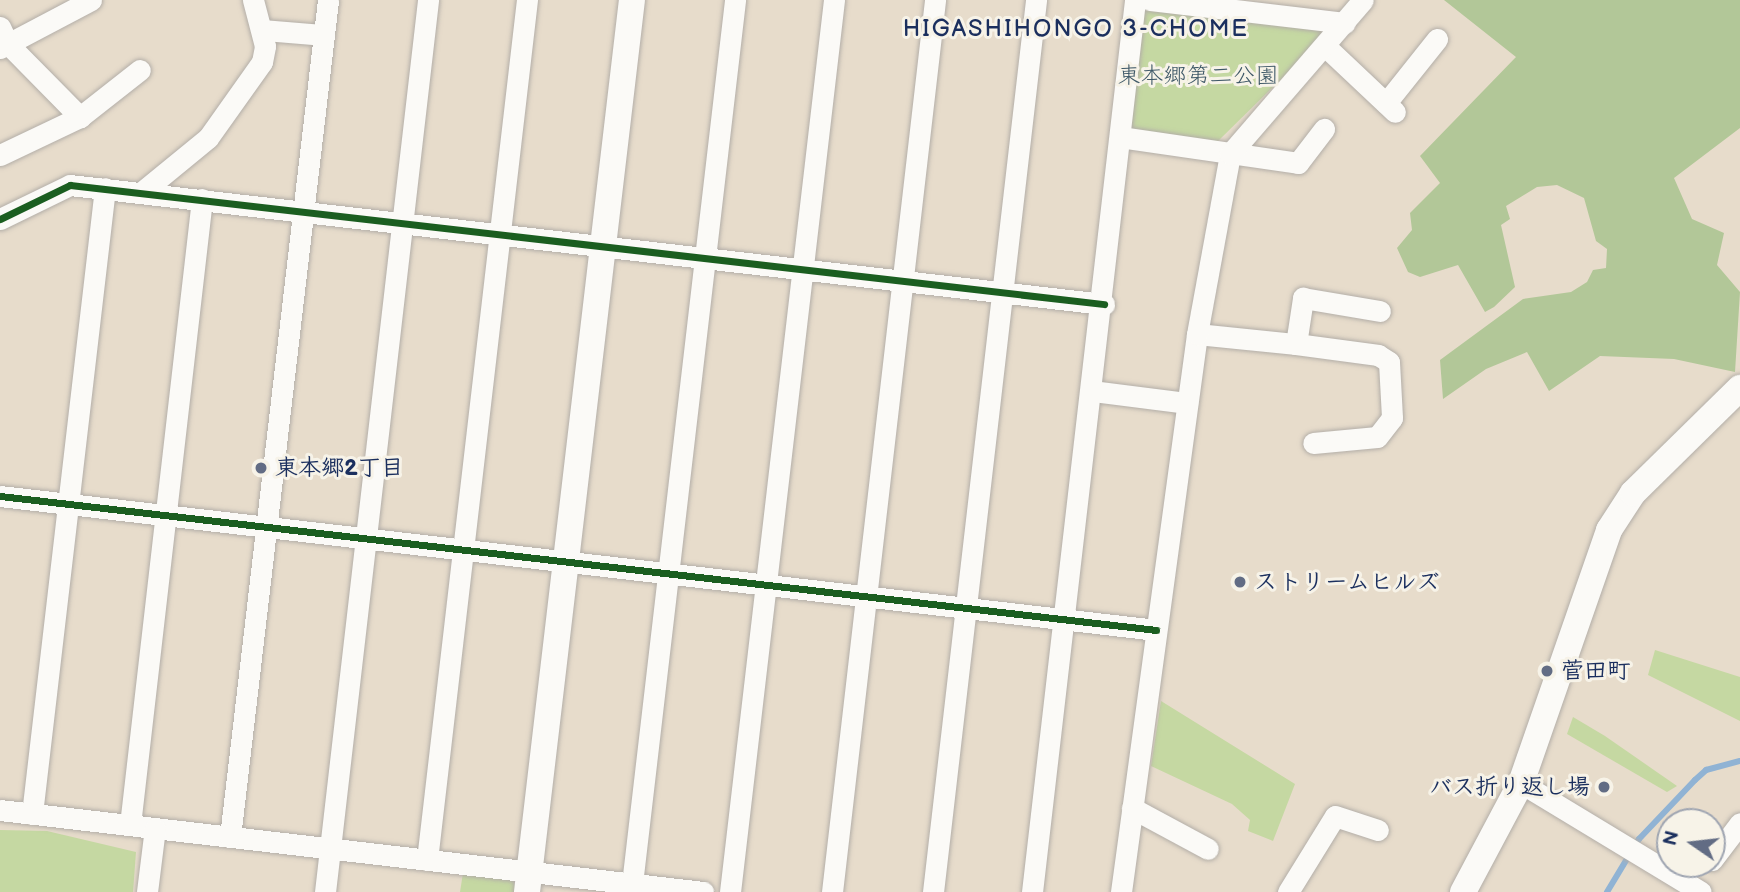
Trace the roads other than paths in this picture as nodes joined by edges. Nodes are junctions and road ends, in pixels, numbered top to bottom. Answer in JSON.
{"nodes":[{"id":1,"x":91,"y":0,"type":"edge"},
{"id":2,"x":253,"y":0,"type":"edge"},
{"id":3,"x":328,"y":0,"type":"edge"},
{"id":4,"x":428,"y":0,"type":"edge"},
{"id":5,"x":527,"y":0,"type":"edge"},
{"id":6,"x":632,"y":0,"type":"edge"},
{"id":7,"x":735,"y":0,"type":"edge"},
{"id":8,"x":834,"y":0,"type":"edge"},
{"id":9,"x":935,"y":0,"type":"edge"},
{"id":10,"x":1037,"y":0,"type":"edge"},
{"id":11,"x":1135,"y":0,"type":"edge"},
{"id":12,"x":1150,"y":0,"type":"edge"},
{"id":13,"x":1363,"y":0,"type":"edge"},
{"id":14,"x":1204,"y":3,"type":"edge"},
{"id":15,"x":1345,"y":23,"type":"junction"},
{"id":16,"x":263,"y":30,"type":"junction"},
{"id":17,"x":324,"y":36,"type":"junction"},
{"id":18,"x":1437,"y":39,"type":"dead end"},
{"id":19,"x":3,"y":40,"type":"edge"},
{"id":20,"x":1325,"y":46,"type":"junction"},
{"id":21,"x":140,"y":70,"type":"dead end"},
{"id":22,"x":80,"y":117,"type":"junction"},
{"id":23,"x":1324,"y":129,"type":"dead end"},
{"id":24,"x":1120,"y":138,"type":"junction"},
{"id":25,"x":1230,"y":154,"type":"junction"},
{"id":26,"x":0,"y":155,"type":"edge"},
{"id":27,"x":105,"y":188,"type":"junction"},
{"id":28,"x":142,"y":192,"type":"junction"},
{"id":29,"x":202,"y":199,"type":"junction"},
{"id":30,"x":303,"y":211,"type":"junction"},
{"id":31,"x":0,"y":220,"type":"edge"},
{"id":32,"x":402,"y":223,"type":"junction"},
{"id":33,"x":500,"y":234,"type":"junction"},
{"id":34,"x":604,"y":246,"type":"junction"},
{"id":35,"x":705,"y":258,"type":"junction"},
{"id":36,"x":803,"y":269,"type":"junction"},
{"id":37,"x":902,"y":280,"type":"junction"},
{"id":38,"x":1003,"y":292,"type":"junction"},
{"id":39,"x":1104,"y":304,"type":"junction"},
{"id":40,"x":1380,"y":311,"type":"dead end"},
{"id":41,"x":1197,"y":334,"type":"junction"},
{"id":42,"x":1296,"y":344,"type":"junction"},
{"id":43,"x":1092,"y":391,"type":"junction"},
{"id":44,"x":1738,"y":393,"type":"edge"},
{"id":45,"x":1187,"y":404,"type":"junction"},
{"id":46,"x":1313,"y":443,"type":"dead end"},
{"id":47,"x":0,"y":496,"type":"edge"},
{"id":48,"x":69,"y":503,"type":"junction"},
{"id":49,"x":167,"y":515,"type":"junction"},
{"id":50,"x":266,"y":526,"type":"junction"},
{"id":51,"x":367,"y":537,"type":"junction"},
{"id":52,"x":464,"y":549,"type":"junction"},
{"id":53,"x":568,"y":560,"type":"junction"},
{"id":54,"x":669,"y":573,"type":"junction"},
{"id":55,"x":765,"y":584,"type":"junction"},
{"id":56,"x":867,"y":595,"type":"junction"},
{"id":57,"x":966,"y":607,"type":"junction"},
{"id":58,"x":1065,"y":619,"type":"junction"},
{"id":59,"x":1156,"y":630,"type":"junction"},
{"id":60,"x":1521,"y":783,"type":"junction"},
{"id":61,"x":1132,"y":808,"type":"junction"},
{"id":62,"x":0,"y":810,"type":"edge"},
{"id":63,"x":32,"y":814,"type":"junction"},
{"id":64,"x":1740,"y":823,"type":"edge"},
{"id":65,"x":130,"y":825,"type":"junction"},
{"id":66,"x":155,"y":828,"type":"junction"},
{"id":67,"x":1378,"y":830,"type":"dead end"},
{"id":68,"x":230,"y":837,"type":"junction"},
{"id":69,"x":1726,"y":841,"type":"edge"},
{"id":70,"x":330,"y":849,"type":"junction"},
{"id":71,"x":1208,"y":849,"type":"dead end"},
{"id":72,"x":427,"y":860,"type":"junction"},
{"id":73,"x":528,"y":882,"type":"edge"},
{"id":74,"x":632,"y":884,"type":"junction"},
{"id":75,"x":1694,"y":890,"type":"edge"},
{"id":76,"x":147,"y":892,"type":"edge"},
{"id":77,"x":325,"y":892,"type":"edge"},
{"id":78,"x":703,"y":892,"type":"edge"},
{"id":79,"x":730,"y":892,"type":"edge"},
{"id":80,"x":832,"y":892,"type":"edge"},
{"id":81,"x":933,"y":892,"type":"edge"},
{"id":82,"x":1032,"y":892,"type":"edge"},
{"id":83,"x":1121,"y":892,"type":"edge"},
{"id":84,"x":1288,"y":892,"type":"edge"},
{"id":85,"x":1463,"y":892,"type":"edge"}],
"edges":[{"from":1,"to":19,"type":"street"},
{"from":2,"to":16,"type":"street"},
{"from":3,"to":17,"type":"street"},
{"from":4,"to":32,"type":"street"},
{"from":5,"to":33,"type":"street"},
{"from":6,"to":34,"type":"street"},
{"from":7,"to":35,"type":"street"},
{"from":8,"to":36,"type":"street"},
{"from":9,"to":37,"type":"street"},
{"from":10,"to":38,"type":"street"},
{"from":11,"to":24,"type":"street"},
{"from":12,"to":14,"type":"street"},
{"from":13,"to":15,"type":"street"},
{"from":14,"to":15,"type":"street"},
{"from":15,"to":20,"type":"street"},
{"from":16,"to":17,"type":"street"},
{"from":16,"to":28,"type":"street"},
{"from":17,"to":30,"type":"street"},
{"from":18,"to":20,"type":"street"},
{"from":19,"to":22,"type":"street"},
{"from":20,"to":25,"type":"street"},
{"from":21,"to":22,"type":"street"},
{"from":22,"to":26,"type":"street"},
{"from":23,"to":25,"type":"street"},
{"from":24,"to":25,"type":"street"},
{"from":24,"to":39,"type":"street"},
{"from":25,"to":41,"type":"street"},
{"from":27,"to":28,"type":"street"},
{"from":27,"to":31,"type":"street"},
{"from":27,"to":48,"type":"street"},
{"from":28,"to":29,"type":"street"},
{"from":29,"to":30,"type":"street"},
{"from":29,"to":49,"type":"street"},
{"from":30,"to":32,"type":"street"},
{"from":30,"to":50,"type":"street"},
{"from":32,"to":33,"type":"street"},
{"from":32,"to":51,"type":"street"},
{"from":33,"to":34,"type":"street"},
{"from":33,"to":52,"type":"street"},
{"from":34,"to":35,"type":"street"},
{"from":34,"to":53,"type":"street"},
{"from":35,"to":36,"type":"street"},
{"from":35,"to":54,"type":"street"},
{"from":36,"to":37,"type":"street"},
{"from":36,"to":55,"type":"street"},
{"from":37,"to":38,"type":"street"},
{"from":37,"to":56,"type":"street"},
{"from":38,"to":39,"type":"street"},
{"from":38,"to":57,"type":"street"},
{"from":39,"to":43,"type":"street"},
{"from":40,"to":42,"type":"street"},
{"from":41,"to":42,"type":"street"},
{"from":41,"to":45,"type":"street"},
{"from":42,"to":46,"type":"street"},
{"from":43,"to":45,"type":"street"},
{"from":43,"to":58,"type":"street"},
{"from":44,"to":60,"type":"street"},
{"from":45,"to":59,"type":"street"},
{"from":47,"to":48,"type":"street"},
{"from":48,"to":49,"type":"street"},
{"from":48,"to":63,"type":"street"},
{"from":49,"to":50,"type":"street"},
{"from":49,"to":65,"type":"street"},
{"from":50,"to":51,"type":"street"},
{"from":50,"to":68,"type":"street"},
{"from":51,"to":52,"type":"street"},
{"from":51,"to":70,"type":"street"},
{"from":52,"to":53,"type":"street"},
{"from":52,"to":72,"type":"street"},
{"from":53,"to":54,"type":"street"},
{"from":53,"to":73,"type":"street"},
{"from":54,"to":55,"type":"street"},
{"from":54,"to":74,"type":"street"},
{"from":55,"to":56,"type":"street"},
{"from":55,"to":79,"type":"street"},
{"from":56,"to":57,"type":"street"},
{"from":56,"to":80,"type":"street"},
{"from":57,"to":58,"type":"street"},
{"from":57,"to":81,"type":"street"},
{"from":58,"to":59,"type":"street"},
{"from":58,"to":82,"type":"street"},
{"from":59,"to":61,"type":"street"},
{"from":60,"to":75,"type":"street"},
{"from":60,"to":85,"type":"street"},
{"from":61,"to":71,"type":"street"},
{"from":61,"to":83,"type":"street"},
{"from":62,"to":63,"type":"street"},
{"from":63,"to":65,"type":"street"},
{"from":64,"to":69,"type":"street"},
{"from":65,"to":66,"type":"street"},
{"from":66,"to":68,"type":"street"},
{"from":66,"to":76,"type":"street"},
{"from":67,"to":84,"type":"street"},
{"from":68,"to":70,"type":"street"},
{"from":70,"to":72,"type":"street"},
{"from":70,"to":77,"type":"street"},
{"from":72,"to":73,"type":"street"},
{"from":73,"to":74,"type":"street"},
{"from":74,"to":78,"type":"street"}]}
